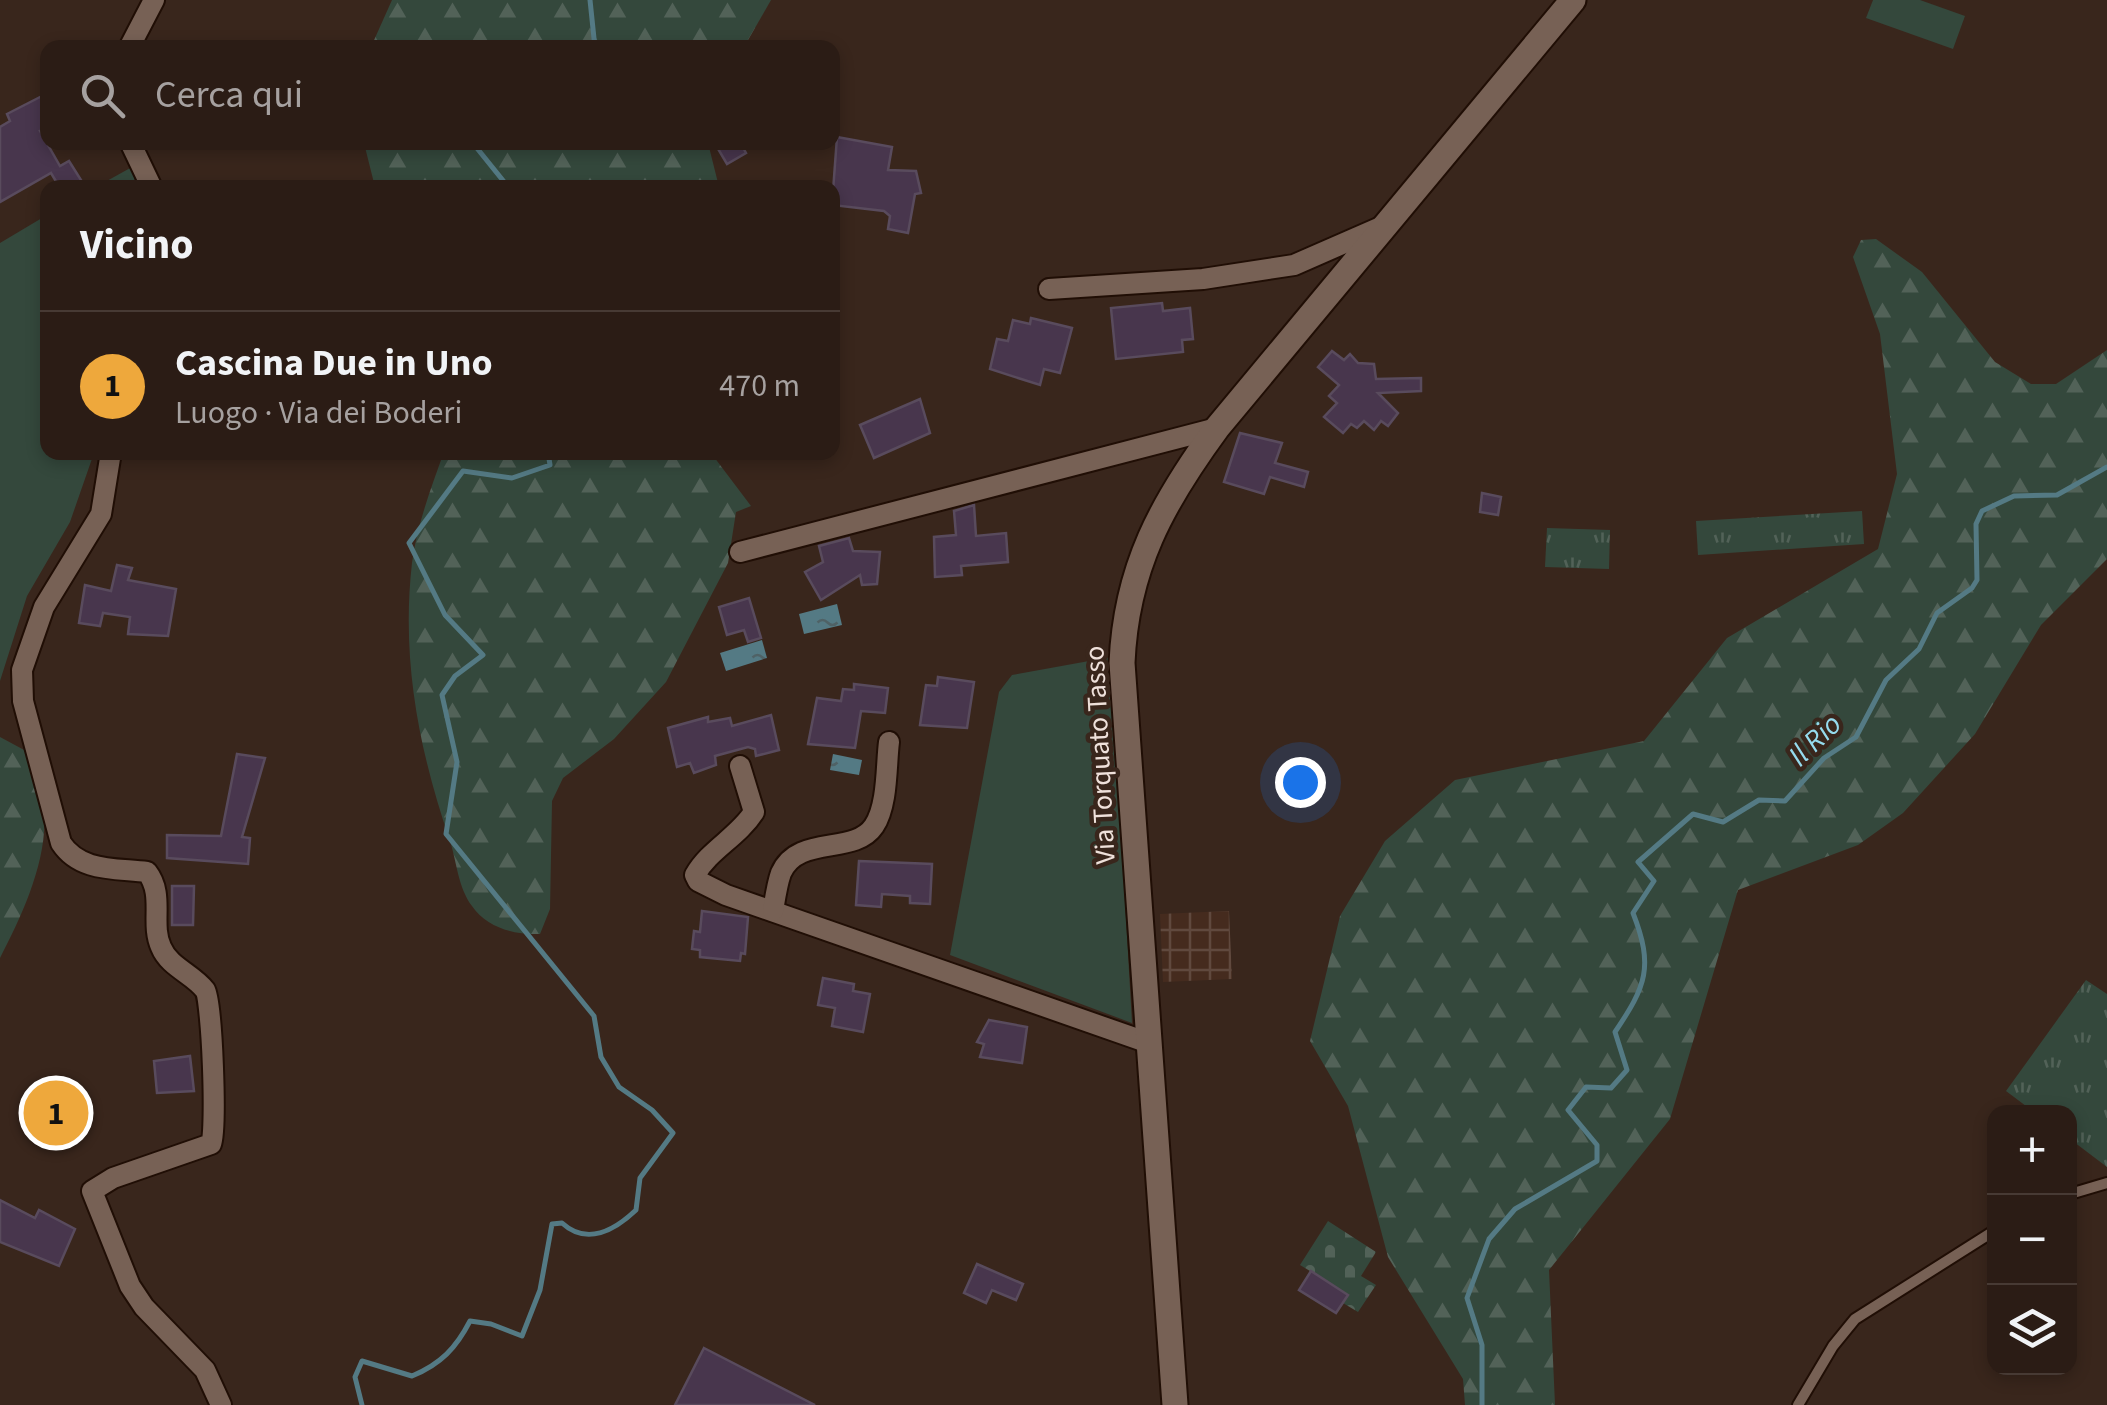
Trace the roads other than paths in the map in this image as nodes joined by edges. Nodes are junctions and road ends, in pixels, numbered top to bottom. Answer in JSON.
{"nodes":[{"id":1,"x":154,"y":0,"type":"edge"},
{"id":2,"x":1573,"y":0,"type":"edge"},
{"id":3,"x":133,"y":40,"type":"edge"},
{"id":4,"x":134,"y":150,"type":"edge"},
{"id":5,"x":148,"y":180,"type":"edge"},
{"id":6,"x":1381,"y":228,"type":"junction"},
{"id":7,"x":1049,"y":289,"type":"dead end"},
{"id":8,"x":1217,"y":428,"type":"junction"},
{"id":9,"x":110,"y":460,"type":"edge"},
{"id":10,"x":740,"y":552,"type":"dead end"},
{"id":11,"x":889,"y":742,"type":"dead end"},
{"id":12,"x":740,"y":766,"type":"dead end"},
{"id":13,"x":772,"y":911,"type":"junction"},
{"id":14,"x":1149,"y":1043,"type":"junction"},
{"id":15,"x":2107,"y":1184,"type":"edge"},
{"id":16,"x":2077,"y":1192,"type":"edge"},
{"id":17,"x":1987,"y":1235,"type":"edge"},
{"id":18,"x":221,"y":1405,"type":"edge"},
{"id":19,"x":1175,"y":1405,"type":"edge"},
{"id":20,"x":1798,"y":1405,"type":"edge"}],
"edges":[{"from":1,"to":3,"type":"street"},
{"from":2,"to":6,"type":"street","name":"Via Torquato Tasso"},
{"from":4,"to":5,"type":"street"},
{"from":6,"to":7,"type":"street","name":"Via Torquato Tasso"},
{"from":6,"to":8,"type":"street","name":"Via Torquato Tasso"},
{"from":8,"to":10,"type":"street"},
{"from":8,"to":14,"type":"street","name":"Via Torquato Tasso"},
{"from":9,"to":18,"type":"street"},
{"from":11,"to":13,"type":"street"},
{"from":12,"to":13,"type":"street"},
{"from":13,"to":14,"type":"street"},
{"from":14,"to":19,"type":"street","name":"Via Torquato Tasso"},
{"from":15,"to":16,"type":"lane"},
{"from":17,"to":20,"type":"lane"}]}
